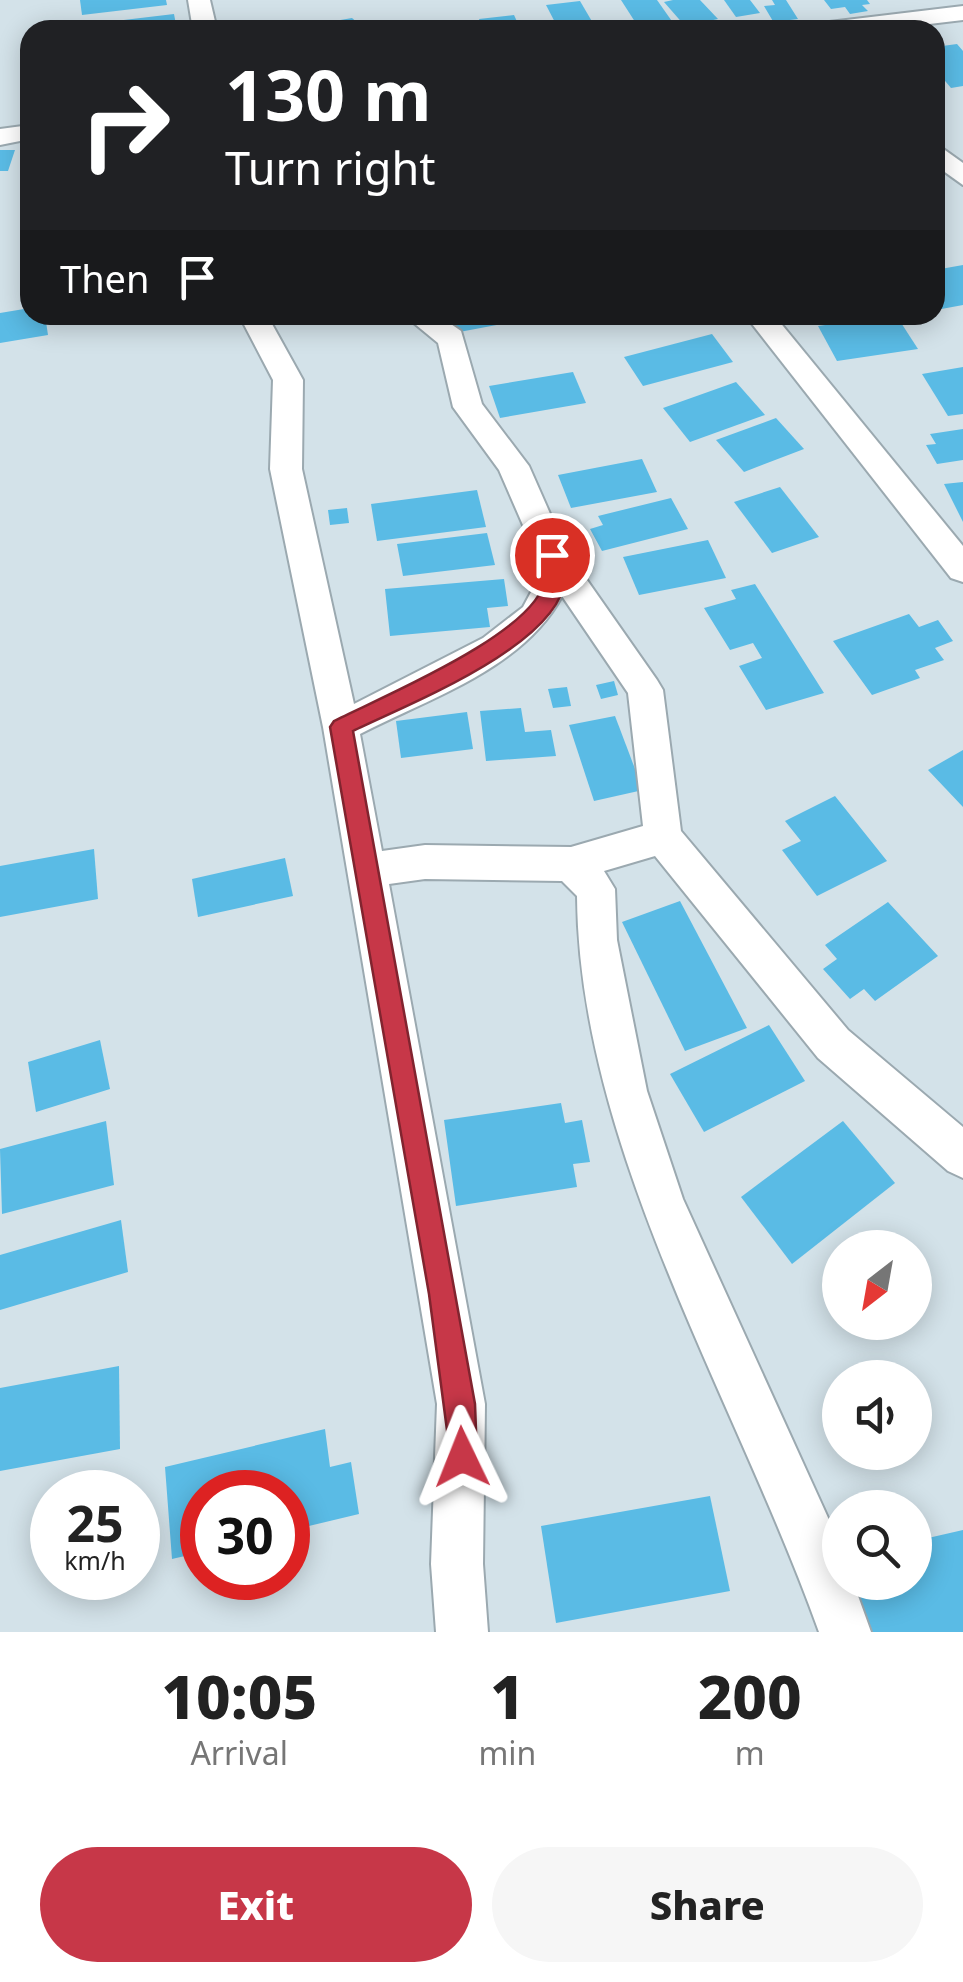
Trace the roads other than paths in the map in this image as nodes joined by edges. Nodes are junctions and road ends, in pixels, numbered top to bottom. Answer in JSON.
{"nodes":[{"id":1,"x":963,"y":13,"type":"edge"},
{"id":2,"x":905,"y":20,"type":"edge"},
{"id":3,"x":258,"y":325,"type":"edge"},
{"id":4,"x":432,"y":325,"type":"edge"},
{"id":5,"x":767,"y":325,"type":"edge"},
{"id":6,"x":552,"y":555,"type":"junction"},
{"id":7,"x":963,"y":569,"type":"edge"},
{"id":8,"x":341,"y":727,"type":"junction"},
{"id":9,"x":663,"y":837,"type":"junction"},
{"id":10,"x":571,"y":864,"type":"junction"},
{"id":11,"x":366,"y":870,"type":"junction"},
{"id":12,"x":963,"y":1156,"type":"edge"},
{"id":13,"x":462,"y":1632,"type":"edge"},
{"id":14,"x":845,"y":1632,"type":"edge"}],
"edges":[{"from":1,"to":2,"type":"street"},
{"from":3,"to":8,"type":"street"},
{"from":4,"to":6,"type":"street"},
{"from":5,"to":7,"type":"street"},
{"from":6,"to":8,"type":"street"},
{"from":6,"to":9,"type":"street"},
{"from":8,"to":11,"type":"street"},
{"from":9,"to":10,"type":"street"},
{"from":9,"to":12,"type":"street"},
{"from":10,"to":11,"type":"street"},
{"from":10,"to":14,"type":"street"},
{"from":11,"to":13,"type":"street"}]}
